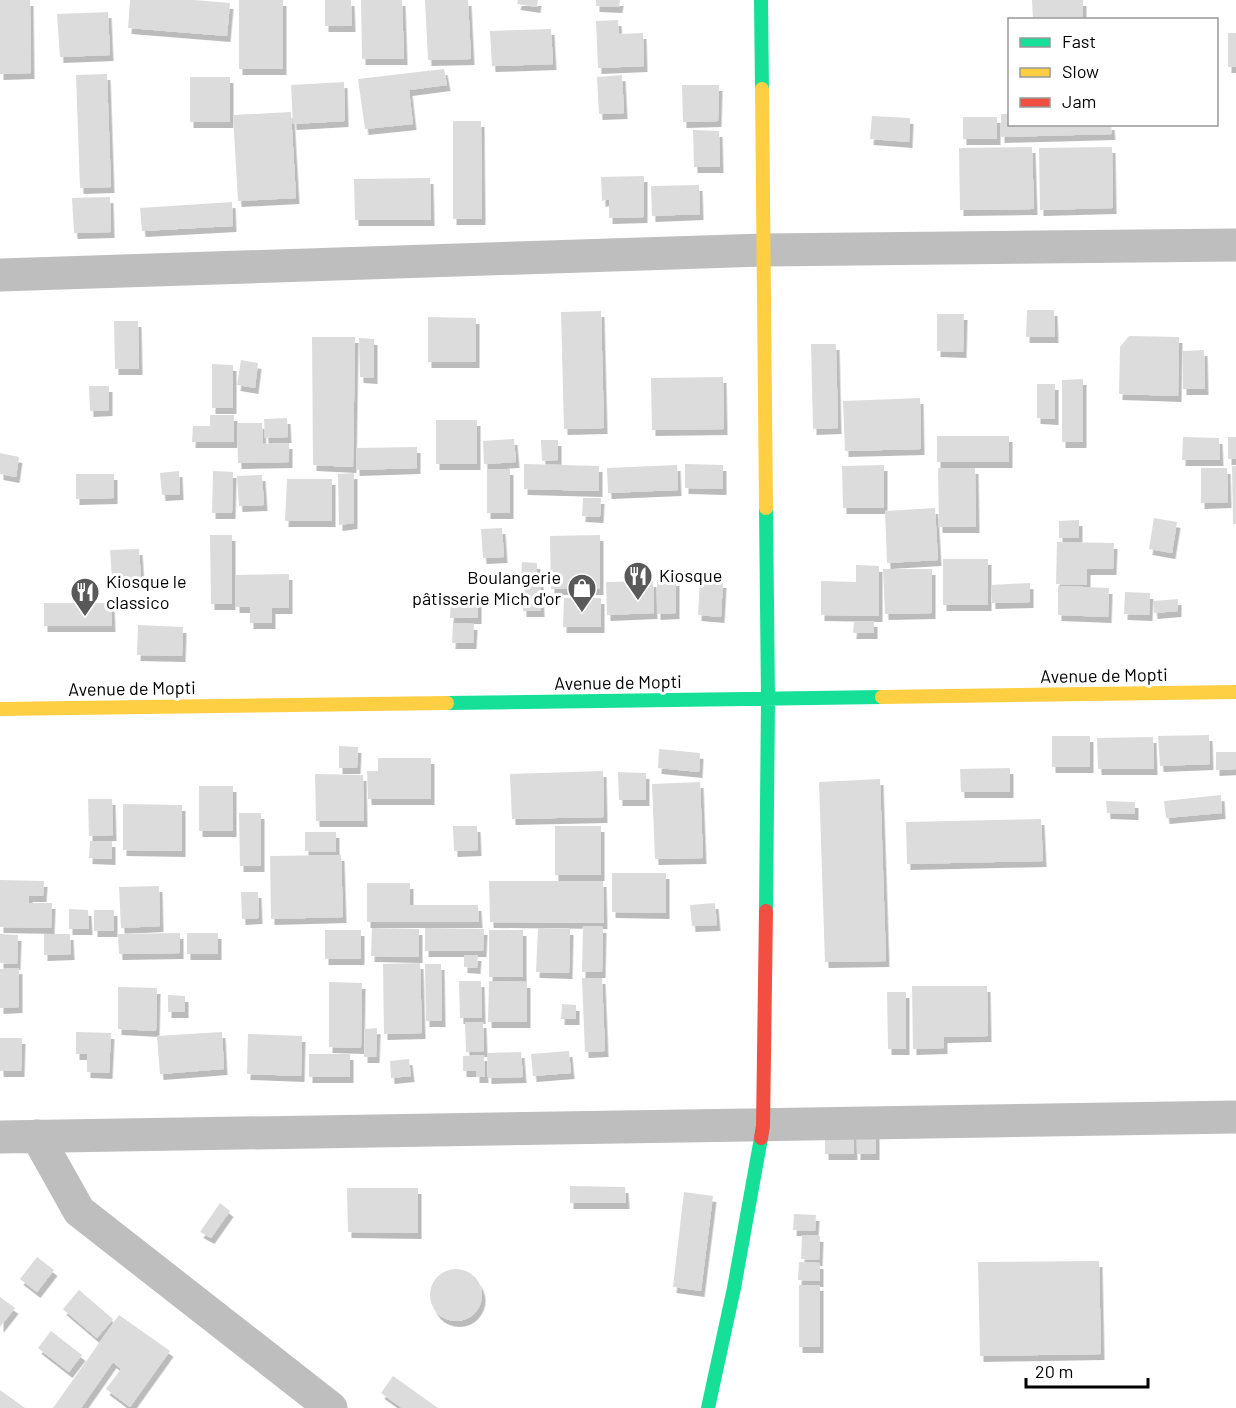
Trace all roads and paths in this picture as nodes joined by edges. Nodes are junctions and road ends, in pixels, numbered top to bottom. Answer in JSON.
{"nodes":[{"id":1,"x":761,"y":0,"type":"edge"},
{"id":2,"x":1236,"y":245,"type":"edge"},
{"id":3,"x":764,"y":250,"type":"junction"},
{"id":4,"x":0,"y":275,"type":"edge"},
{"id":5,"x":1236,"y":692,"type":"edge"},
{"id":6,"x":768,"y":699,"type":"junction"},
{"id":7,"x":0,"y":709,"type":"edge"},
{"id":8,"x":1236,"y":1117,"type":"edge"},
{"id":9,"x":763,"y":1126,"type":"junction"},
{"id":10,"x":36,"y":1136,"type":"junction"},
{"id":11,"x":0,"y":1137,"type":"edge"},
{"id":12,"x":331,"y":1408,"type":"edge"},
{"id":13,"x":708,"y":1408,"type":"edge"}],
"edges":[{"from":1,"to":3,"type":"street"},
{"from":2,"to":3,"type":"street"},
{"from":3,"to":4,"type":"street"},
{"from":3,"to":6,"type":"street"},
{"from":5,"to":6,"type":"street","name":"Avenue de Mopti"},
{"from":6,"to":7,"type":"street","name":"Avenue de Mopti"},
{"from":6,"to":9,"type":"street"},
{"from":8,"to":9,"type":"street"},
{"from":9,"to":10,"type":"street"},
{"from":9,"to":13,"type":"street"},
{"from":10,"to":11,"type":"street"},
{"from":10,"to":12,"type":"street"}]}
